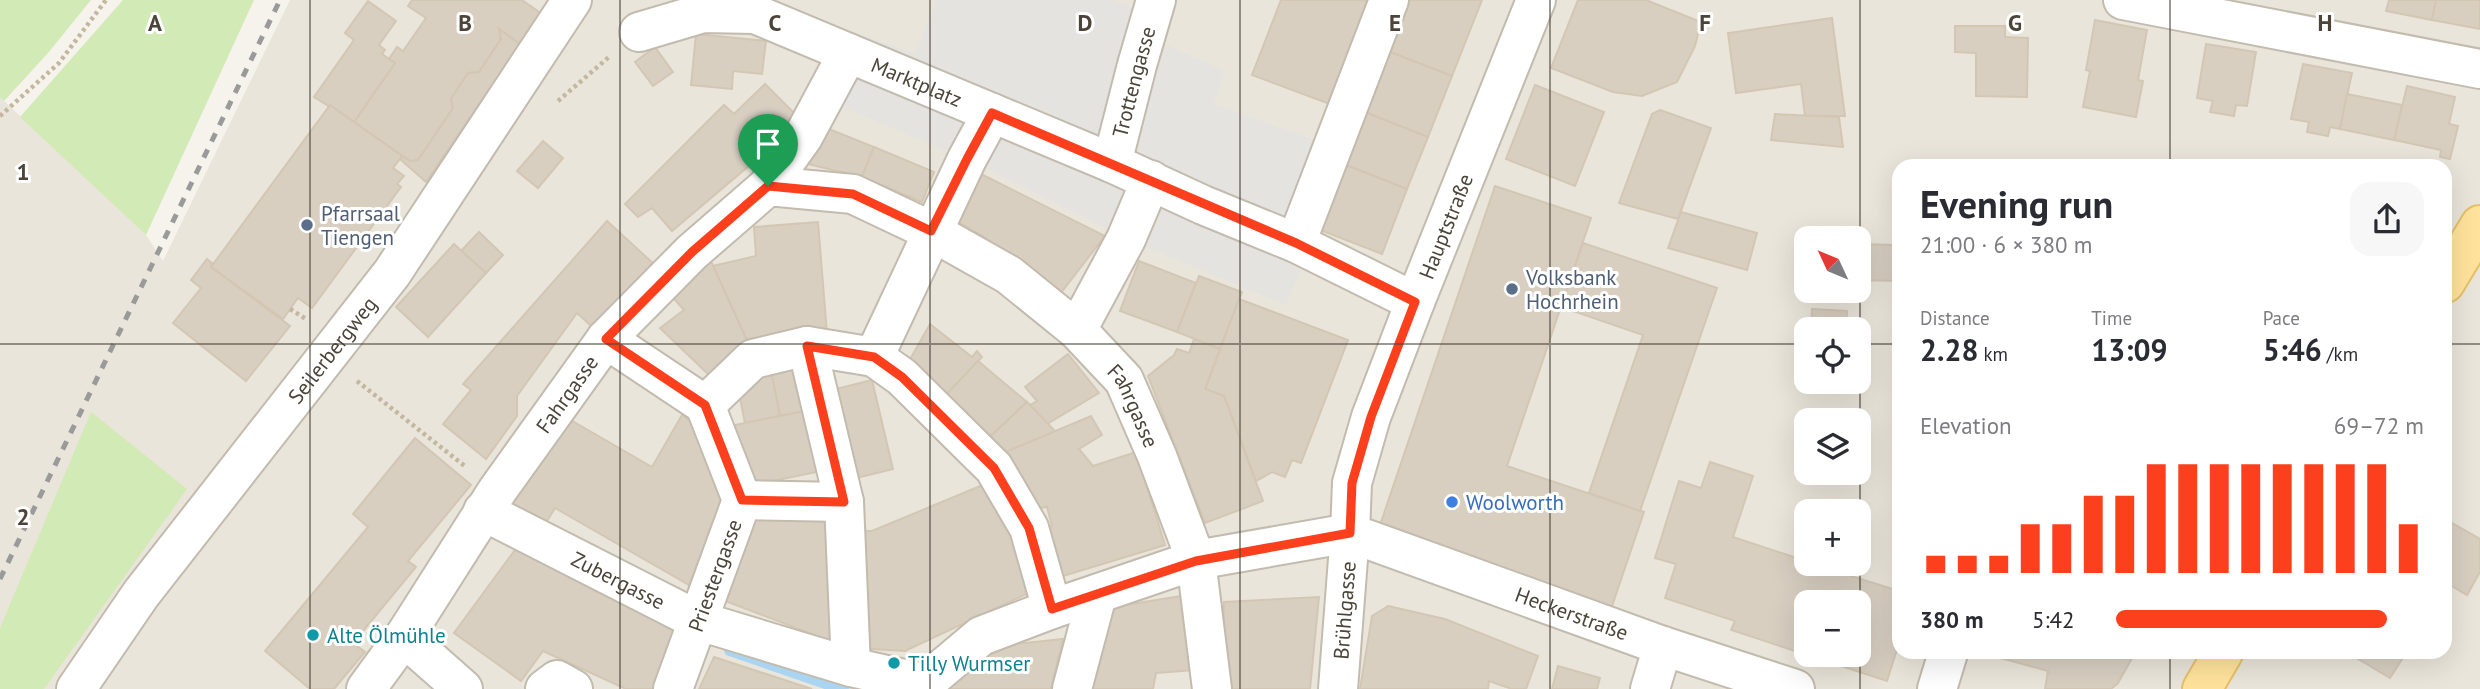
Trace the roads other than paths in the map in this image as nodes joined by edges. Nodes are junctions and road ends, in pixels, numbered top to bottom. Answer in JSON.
{"nodes":[{"id":1,"x":572,"y":0,"type":"edge"},
{"id":2,"x":1156,"y":0,"type":"edge"},
{"id":3,"x":1389,"y":0,"type":"edge"},
{"id":4,"x":1536,"y":0,"type":"edge"},
{"id":5,"x":2123,"y":0,"type":"edge"},
{"id":6,"x":639,"y":32,"type":"dead end"},
{"id":7,"x":848,"y":53,"type":"junction"},
{"id":8,"x":2480,"y":69,"type":"edge"},
{"id":9,"x":992,"y":113,"type":"junction"},
{"id":10,"x":1112,"y":163,"type":"junction"},
{"id":11,"x":1151,"y":180,"type":"junction"},
{"id":12,"x":768,"y":186,"type":"junction"},
{"id":13,"x":2480,"y":225,"type":"edge"},
{"id":14,"x":931,"y":231,"type":"junction"},
{"id":15,"x":1296,"y":243,"type":"junction"},
{"id":16,"x":2452,"y":271,"type":"edge"},
{"id":17,"x":1415,"y":302,"type":"junction"},
{"id":18,"x":1077,"y":330,"type":"junction"},
{"id":19,"x":606,"y":339,"type":"junction"},
{"id":20,"x":807,"y":346,"type":"junction"},
{"id":21,"x":874,"y":357,"type":"junction"},
{"id":22,"x":705,"y":405,"type":"junction"},
{"id":23,"x":742,"y":500,"type":"junction"},
{"id":24,"x":490,"y":501,"type":"junction"},
{"id":25,"x":844,"y":502,"type":"junction"},
{"id":26,"x":1350,"y":533,"type":"junction"},
{"id":27,"x":1196,"y":561,"type":"junction"},
{"id":28,"x":1097,"y":595,"type":"junction"},
{"id":29,"x":1052,"y":609,"type":"junction"},
{"id":30,"x":699,"y":621,"type":"junction"},
{"id":31,"x":404,"y":637,"type":"junction"},
{"id":32,"x":1663,"y":646,"type":"junction"},
{"id":33,"x":1946,"y":659,"type":"edge"},
{"id":34,"x":2220,"y":659,"type":"edge"},
{"id":35,"x":850,"y":667,"type":"junction"},
{"id":36,"x":920,"y":686,"type":"edge"},
{"id":37,"x":76,"y":689,"type":"edge"},
{"id":38,"x":366,"y":689,"type":"edge"},
{"id":39,"x":463,"y":689,"type":"edge"},
{"id":40,"x":545,"y":689,"type":"edge"},
{"id":41,"x":573,"y":689,"type":"edge"},
{"id":42,"x":673,"y":689,"type":"edge"},
{"id":43,"x":1072,"y":689,"type":"edge"},
{"id":44,"x":1212,"y":689,"type":"edge"},
{"id":45,"x":1338,"y":689,"type":"edge"},
{"id":46,"x":1650,"y":689,"type":"edge"},
{"id":47,"x":1795,"y":689,"type":"edge"},
{"id":48,"x":1937,"y":689,"type":"edge"},
{"id":49,"x":2202,"y":689,"type":"edge"}],
"edges":[{"from":1,"to":37,"type":"street","name":"Seilerbergweg"},
{"from":2,"to":10,"type":"street","name":"Trottengasse"},
{"from":3,"to":15,"type":"street"},
{"from":4,"to":17,"type":"street","name":"Hauptstraße"},
{"from":5,"to":8,"type":"street"},
{"from":6,"to":7,"type":"street"},
{"from":7,"to":9,"type":"street","name":"Marktplatz"},
{"from":7,"to":12,"type":"street"},
{"from":9,"to":10,"type":"street","name":"Marktplatz"},
{"from":9,"to":14,"type":"street"},
{"from":10,"to":11,"type":"street","name":"Marktplatz"},
{"from":11,"to":15,"type":"street","name":"Marktplatz"},
{"from":11,"to":18,"type":"street"},
{"from":12,"to":14,"type":"street","name":"Fahrgasse"},
{"from":12,"to":19,"type":"street","name":"Fahrgasse"},
{"from":13,"to":16,"type":"main road"},
{"from":14,"to":18,"type":"street","name":"Fahrgasse"},
{"from":14,"to":21,"type":"street"},
{"from":15,"to":17,"type":"street","name":"Marktplatz"},
{"from":17,"to":26,"type":"street","name":"Hauptstraße"},
{"from":18,"to":27,"type":"street","name":"Fahrgasse"},
{"from":19,"to":22,"type":"street"},
{"from":19,"to":24,"type":"street","name":"Fahrgasse"},
{"from":20,"to":21,"type":"street"},
{"from":20,"to":22,"type":"street"},
{"from":20,"to":25,"type":"street"},
{"from":21,"to":29,"type":"street"},
{"from":22,"to":23,"type":"street","name":"Priestergasse"},
{"from":23,"to":25,"type":"street"},
{"from":23,"to":30,"type":"street","name":"Priestergasse"},
{"from":24,"to":30,"type":"street","name":"Zubergasse"},
{"from":24,"to":31,"type":"street","name":"Fahrgasse"},
{"from":25,"to":35,"type":"street"},
{"from":26,"to":27,"type":"street"},
{"from":26,"to":32,"type":"street","name":"Heckerstraße"},
{"from":26,"to":45,"type":"street","name":"Brühlgasse"},
{"from":27,"to":28,"type":"street"},
{"from":27,"to":44,"type":"street","name":"Fahrgasse"},
{"from":28,"to":29,"type":"street"},
{"from":28,"to":43,"type":"street"},
{"from":29,"to":36,"type":"street"},
{"from":30,"to":35,"type":"street","name":"Zubergasse"},
{"from":30,"to":42,"type":"street","name":"Priestergasse"},
{"from":31,"to":38,"type":"street","name":"Fahrgasse"},
{"from":31,"to":39,"type":"street"},
{"from":32,"to":46,"type":"street"},
{"from":32,"to":47,"type":"street","name":"Heckerstraße"},
{"from":33,"to":48,"type":"street"},
{"from":34,"to":49,"type":"main road"},
{"from":35,"to":36,"type":"street","name":"Zubergasse"},
{"from":40,"to":41,"type":"street"}]}
